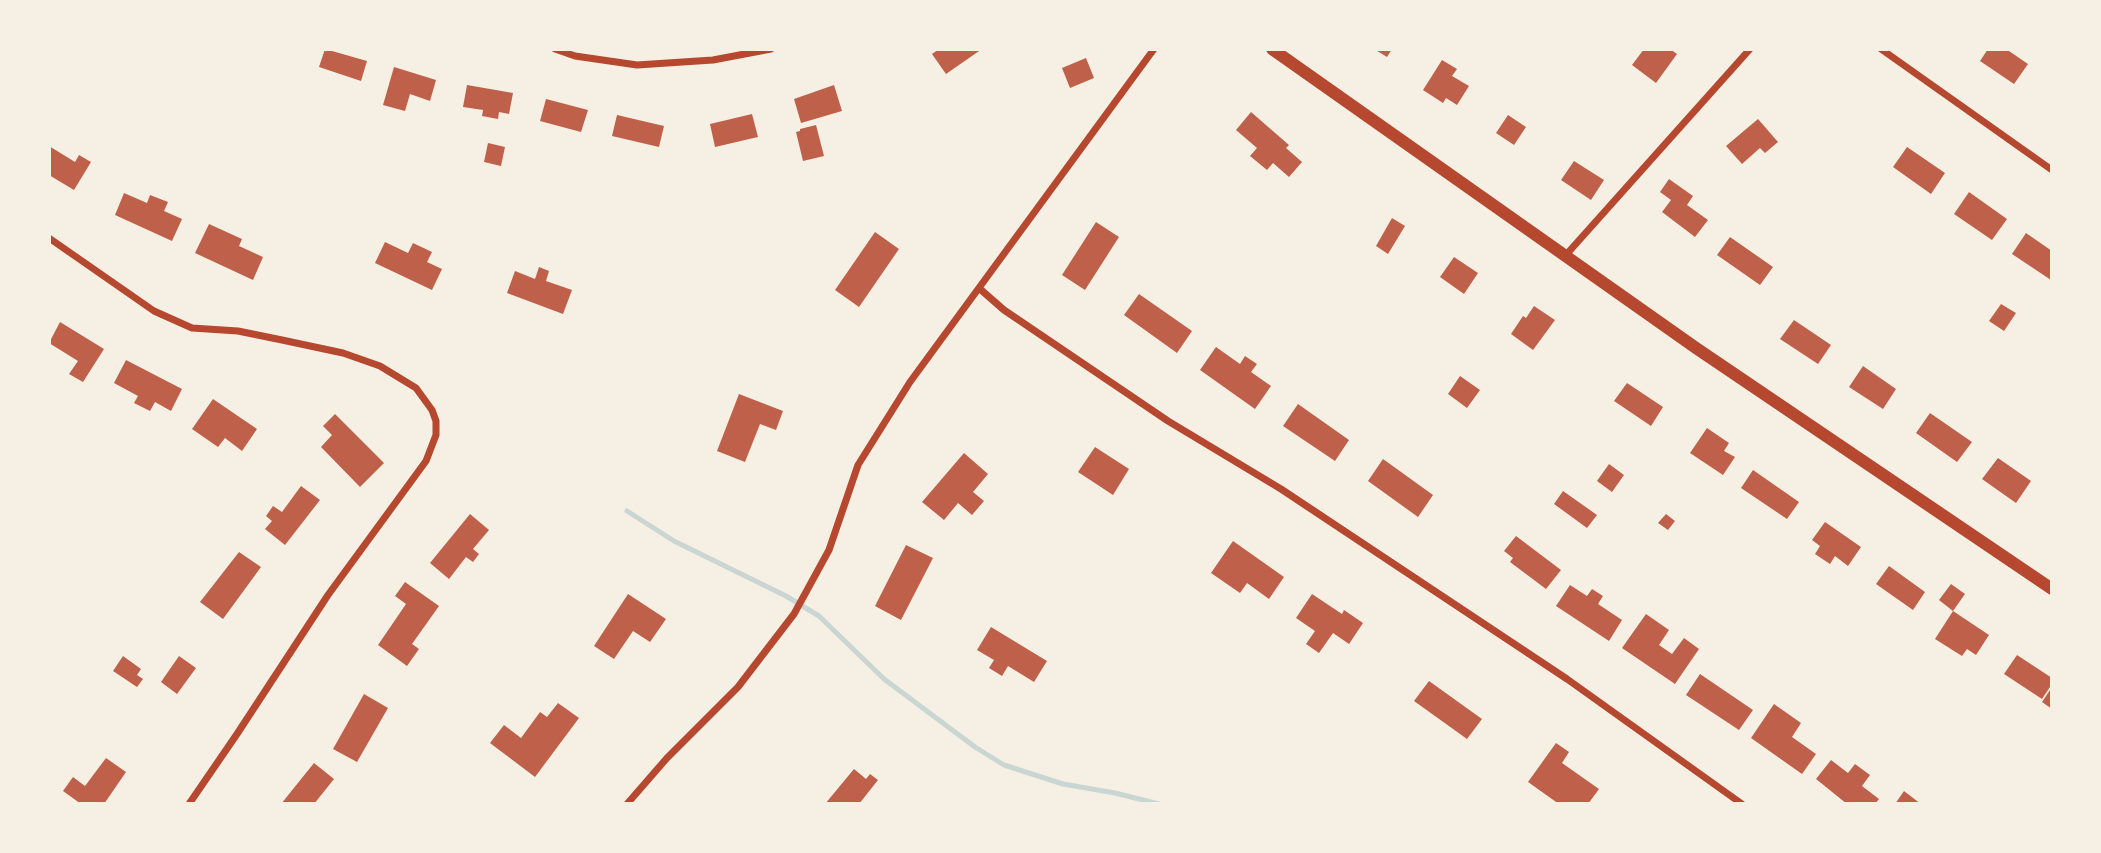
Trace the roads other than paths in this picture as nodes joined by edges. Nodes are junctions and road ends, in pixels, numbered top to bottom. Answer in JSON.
{"nodes":[{"id":1,"x":555,"y":49,"type":"edge"},
{"id":2,"x":771,"y":49,"type":"edge"},
{"id":3,"x":1154,"y":49,"type":"edge"},
{"id":4,"x":1272,"y":49,"type":"edge"},
{"id":5,"x":1750,"y":49,"type":"edge"},
{"id":6,"x":1881,"y":49,"type":"edge"},
{"id":7,"x":2052,"y":170,"type":"edge"},
{"id":8,"x":49,"y":238,"type":"edge"},
{"id":9,"x":1565,"y":256,"type":"junction"},
{"id":10,"x":980,"y":289,"type":"junction"},
{"id":11,"x":2052,"y":589,"type":"edge"},
{"id":12,"x":189,"y":804,"type":"edge"},
{"id":13,"x":627,"y":804,"type":"edge"},
{"id":14,"x":1742,"y":804,"type":"edge"}],
"edges":[{"from":1,"to":2,"type":"street"},
{"from":3,"to":10,"type":"street"},
{"from":4,"to":9,"type":"street"},
{"from":5,"to":9,"type":"street"},
{"from":6,"to":7,"type":"street"},
{"from":8,"to":12,"type":"street"},
{"from":9,"to":11,"type":"street"},
{"from":10,"to":13,"type":"street"},
{"from":10,"to":14,"type":"street"}]}
